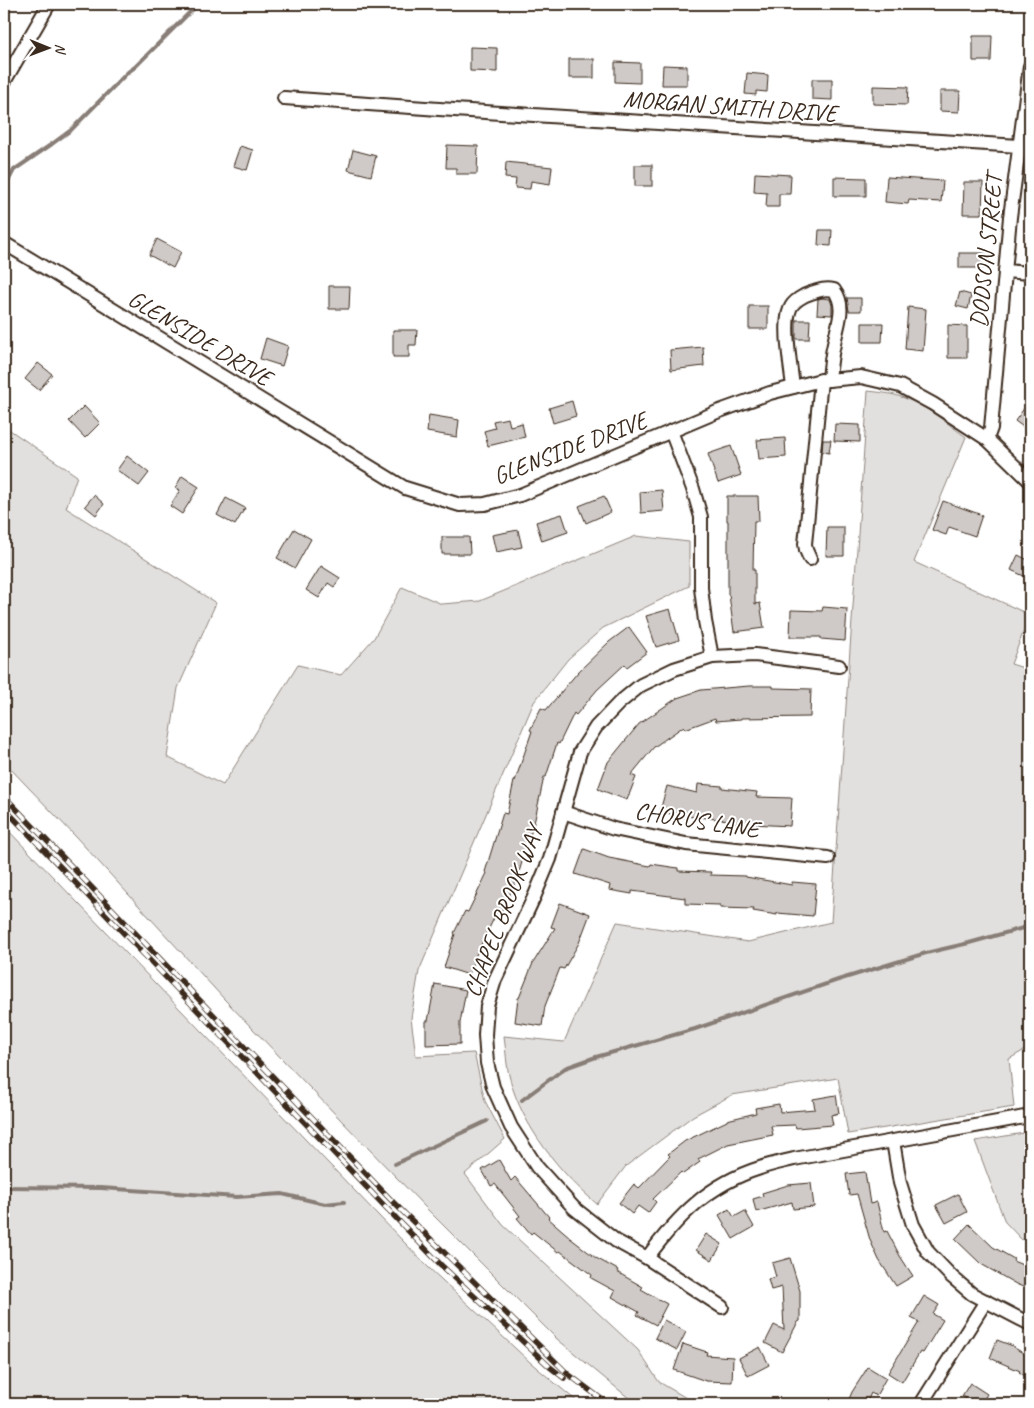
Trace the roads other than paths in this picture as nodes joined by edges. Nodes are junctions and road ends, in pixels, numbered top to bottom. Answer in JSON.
{"nodes":[{"id":1,"x":48,"y":4,"type":"edge"},
{"id":2,"x":1030,"y":66,"type":"edge"},
{"id":3,"x":4,"y":82,"type":"edge"},
{"id":4,"x":284,"y":98,"type":"dead end"},
{"id":5,"x":1019,"y":146,"type":"junction"},
{"id":6,"x":4,"y":243,"type":"edge"},
{"id":7,"x":1004,"y":271,"type":"junction"},
{"id":8,"x":1030,"y":273,"type":"edge"},
{"id":9,"x":825,"y":380,"type":"junction"},
{"id":10,"x":793,"y":387,"type":"junction"},
{"id":11,"x":670,"y":431,"type":"junction"},
{"id":12,"x":987,"y":439,"type":"junction"},
{"id":13,"x":1030,"y":481,"type":"edge"},
{"id":14,"x":810,"y":559,"type":"dead end"},
{"id":15,"x":712,"y":658,"type":"junction"},
{"id":16,"x":838,"y":666,"type":"dead end"},
{"id":17,"x":563,"y":812,"type":"junction"},
{"id":18,"x":828,"y":858,"type":"dead end"},
{"id":19,"x":1030,"y":1116,"type":"edge"},
{"id":20,"x":892,"y":1141,"type":"junction"},
{"id":21,"x":647,"y":1258,"type":"junction"},
{"id":22,"x":986,"y":1301,"type":"junction"},
{"id":23,"x":722,"y":1307,"type":"dead end"},
{"id":24,"x":1030,"y":1324,"type":"edge"},
{"id":25,"x":921,"y":1404,"type":"edge"}],
"edges":[{"from":1,"to":3,"type":"street"},
{"from":2,"to":5,"type":"street","name":"DODSON STREET"},
{"from":4,"to":5,"type":"street","name":"MORGAN SMITH DRIVE"},
{"from":5,"to":7,"type":"street","name":"DODSON STREET"},
{"from":6,"to":11,"type":"street","name":"GLENSIDE DRIVE"},
{"from":7,"to":8,"type":"street"},
{"from":7,"to":12,"type":"street","name":"DODSON STREET"},
{"from":9,"to":10,"type":"street","name":"GLENSIDE DRIVE"},
{"from":9,"to":10,"type":"street"},
{"from":9,"to":12,"type":"street","name":"GLENSIDE DRIVE"},
{"from":9,"to":14,"type":"street"},
{"from":10,"to":11,"type":"street","name":"GLENSIDE DRIVE"},
{"from":11,"to":15,"type":"street"},
{"from":12,"to":13,"type":"street","name":"GLENSIDE DRIVE"},
{"from":15,"to":16,"type":"street","name":"CHAPEL BROOK WAY"},
{"from":15,"to":17,"type":"street","name":"CHAPEL BROOK WAY"},
{"from":17,"to":18,"type":"street","name":"CHORUS LANE"},
{"from":17,"to":21,"type":"street","name":"CHAPEL BROOK WAY"},
{"from":19,"to":20,"type":"street"},
{"from":20,"to":21,"type":"street"},
{"from":20,"to":22,"type":"street"},
{"from":21,"to":23,"type":"street","name":"CHAPEL BROOK WAY"},
{"from":22,"to":24,"type":"street"},
{"from":22,"to":25,"type":"street"}]}
